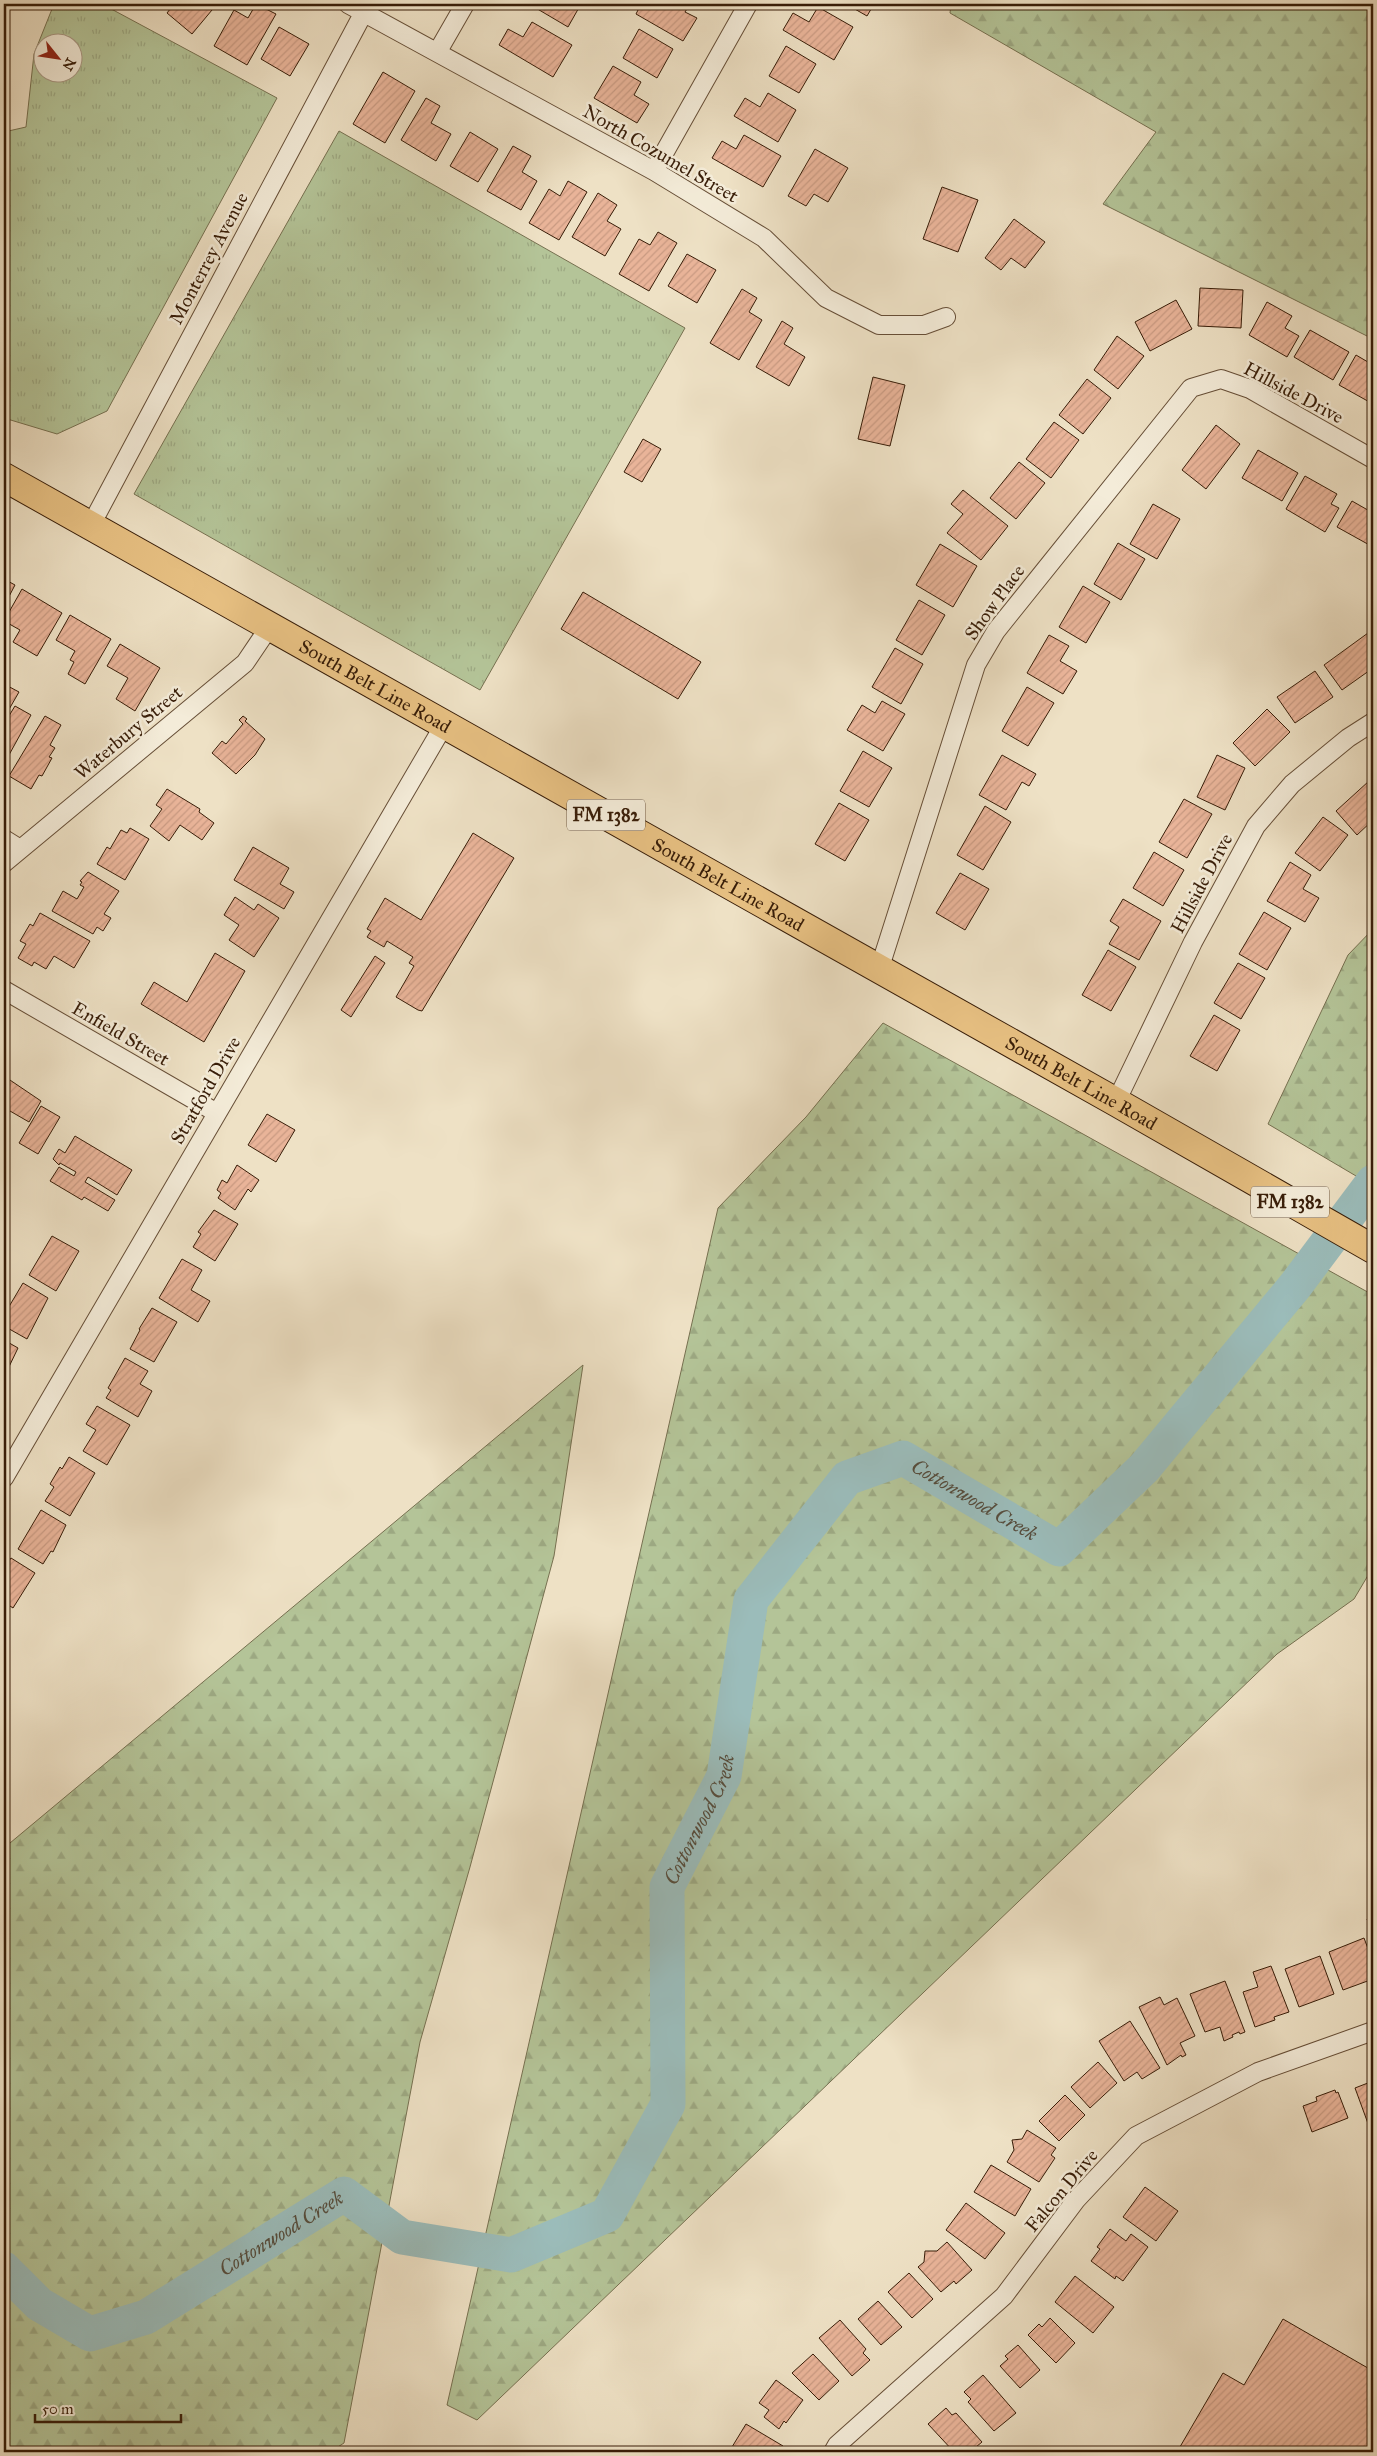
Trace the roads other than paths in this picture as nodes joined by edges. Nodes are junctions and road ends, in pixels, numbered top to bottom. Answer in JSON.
{"nodes":[{"id":1,"x":348,"y":4,"type":"edge"},
{"id":2,"x":464,"y":4,"type":"edge"},
{"id":3,"x":748,"y":4,"type":"edge"},
{"id":4,"x":364,"y":12,"type":"junction"},
{"id":5,"x":438,"y":51,"type":"junction"},
{"id":6,"x":654,"y":171,"type":"junction"},
{"id":7,"x":946,"y":317,"type":"dead end"},
{"id":8,"x":1221,"y":379,"type":"joint"},
{"id":9,"x":1373,"y":459,"type":"edge"},
{"id":10,"x":4,"y":477,"type":"edge"},
{"id":11,"x":90,"y":525,"type":"junction"},
{"id":12,"x":270,"y":626,"type":"junction"},
{"id":13,"x":1373,"y":722,"type":"edge"},
{"id":14,"x":444,"y":725,"type":"junction"},
{"id":15,"x":4,"y":839,"type":"edge"},
{"id":16,"x":20,"y":849,"type":"junction"},
{"id":17,"x":4,"y":863,"type":"edge"},
{"id":18,"x":879,"y":970,"type":"junction"},
{"id":19,"x":4,"y":990,"type":"edge"},
{"id":20,"x":1116,"y":1102,"type":"junction"},
{"id":21,"x":216,"y":1113,"type":"junction"},
{"id":22,"x":1373,"y":1249,"type":"edge"},
{"id":23,"x":4,"y":1478,"type":"edge"},
{"id":24,"x":1373,"y":2031,"type":"edge"},
{"id":25,"x":833,"y":2452,"type":"edge"}],
"edges":[{"from":1,"to":4,"type":"street","name":"North Cozumel Street"},
{"from":2,"to":5,"type":"street"},
{"from":3,"to":6,"type":"street"},
{"from":4,"to":5,"type":"street","name":"North Cozumel Street"},
{"from":4,"to":11,"type":"street","name":"Monterrey Avenue"},
{"from":5,"to":6,"type":"street","name":"North Cozumel Street"},
{"from":6,"to":7,"type":"street","name":"North Cozumel Street"},
{"from":8,"to":9,"type":"street","name":"Hillside Drive"},
{"from":8,"to":18,"type":"street","name":"Show Place"},
{"from":10,"to":11,"type":"main road","name":"South Belt Line Road","number":"FM 1382"},
{"from":11,"to":12,"type":"main road","name":"South Belt Line Road","number":"FM 1382"},
{"from":12,"to":14,"type":"main road","name":"South Belt Line Road","number":"FM 1382"},
{"from":12,"to":16,"type":"street","name":"Waterbury Street"},
{"from":13,"to":20,"type":"street","name":"Hillside Drive"},
{"from":14,"to":18,"type":"main road","name":"South Belt Line Road","number":"FM 1382"},
{"from":14,"to":21,"type":"street","name":"Stratford Drive"},
{"from":15,"to":16,"type":"street"},
{"from":16,"to":17,"type":"street","name":"Waterbury Street"},
{"from":18,"to":20,"type":"main road","name":"South Belt Line Road","number":"FM 1382"},
{"from":19,"to":21,"type":"street","name":"Enfield Street"},
{"from":20,"to":22,"type":"main road","name":"South Belt Line Road","number":"FM 1382"},
{"from":21,"to":23,"type":"street","name":"Stratford Drive"},
{"from":24,"to":25,"type":"street","name":"Falcon Drive"}]}
